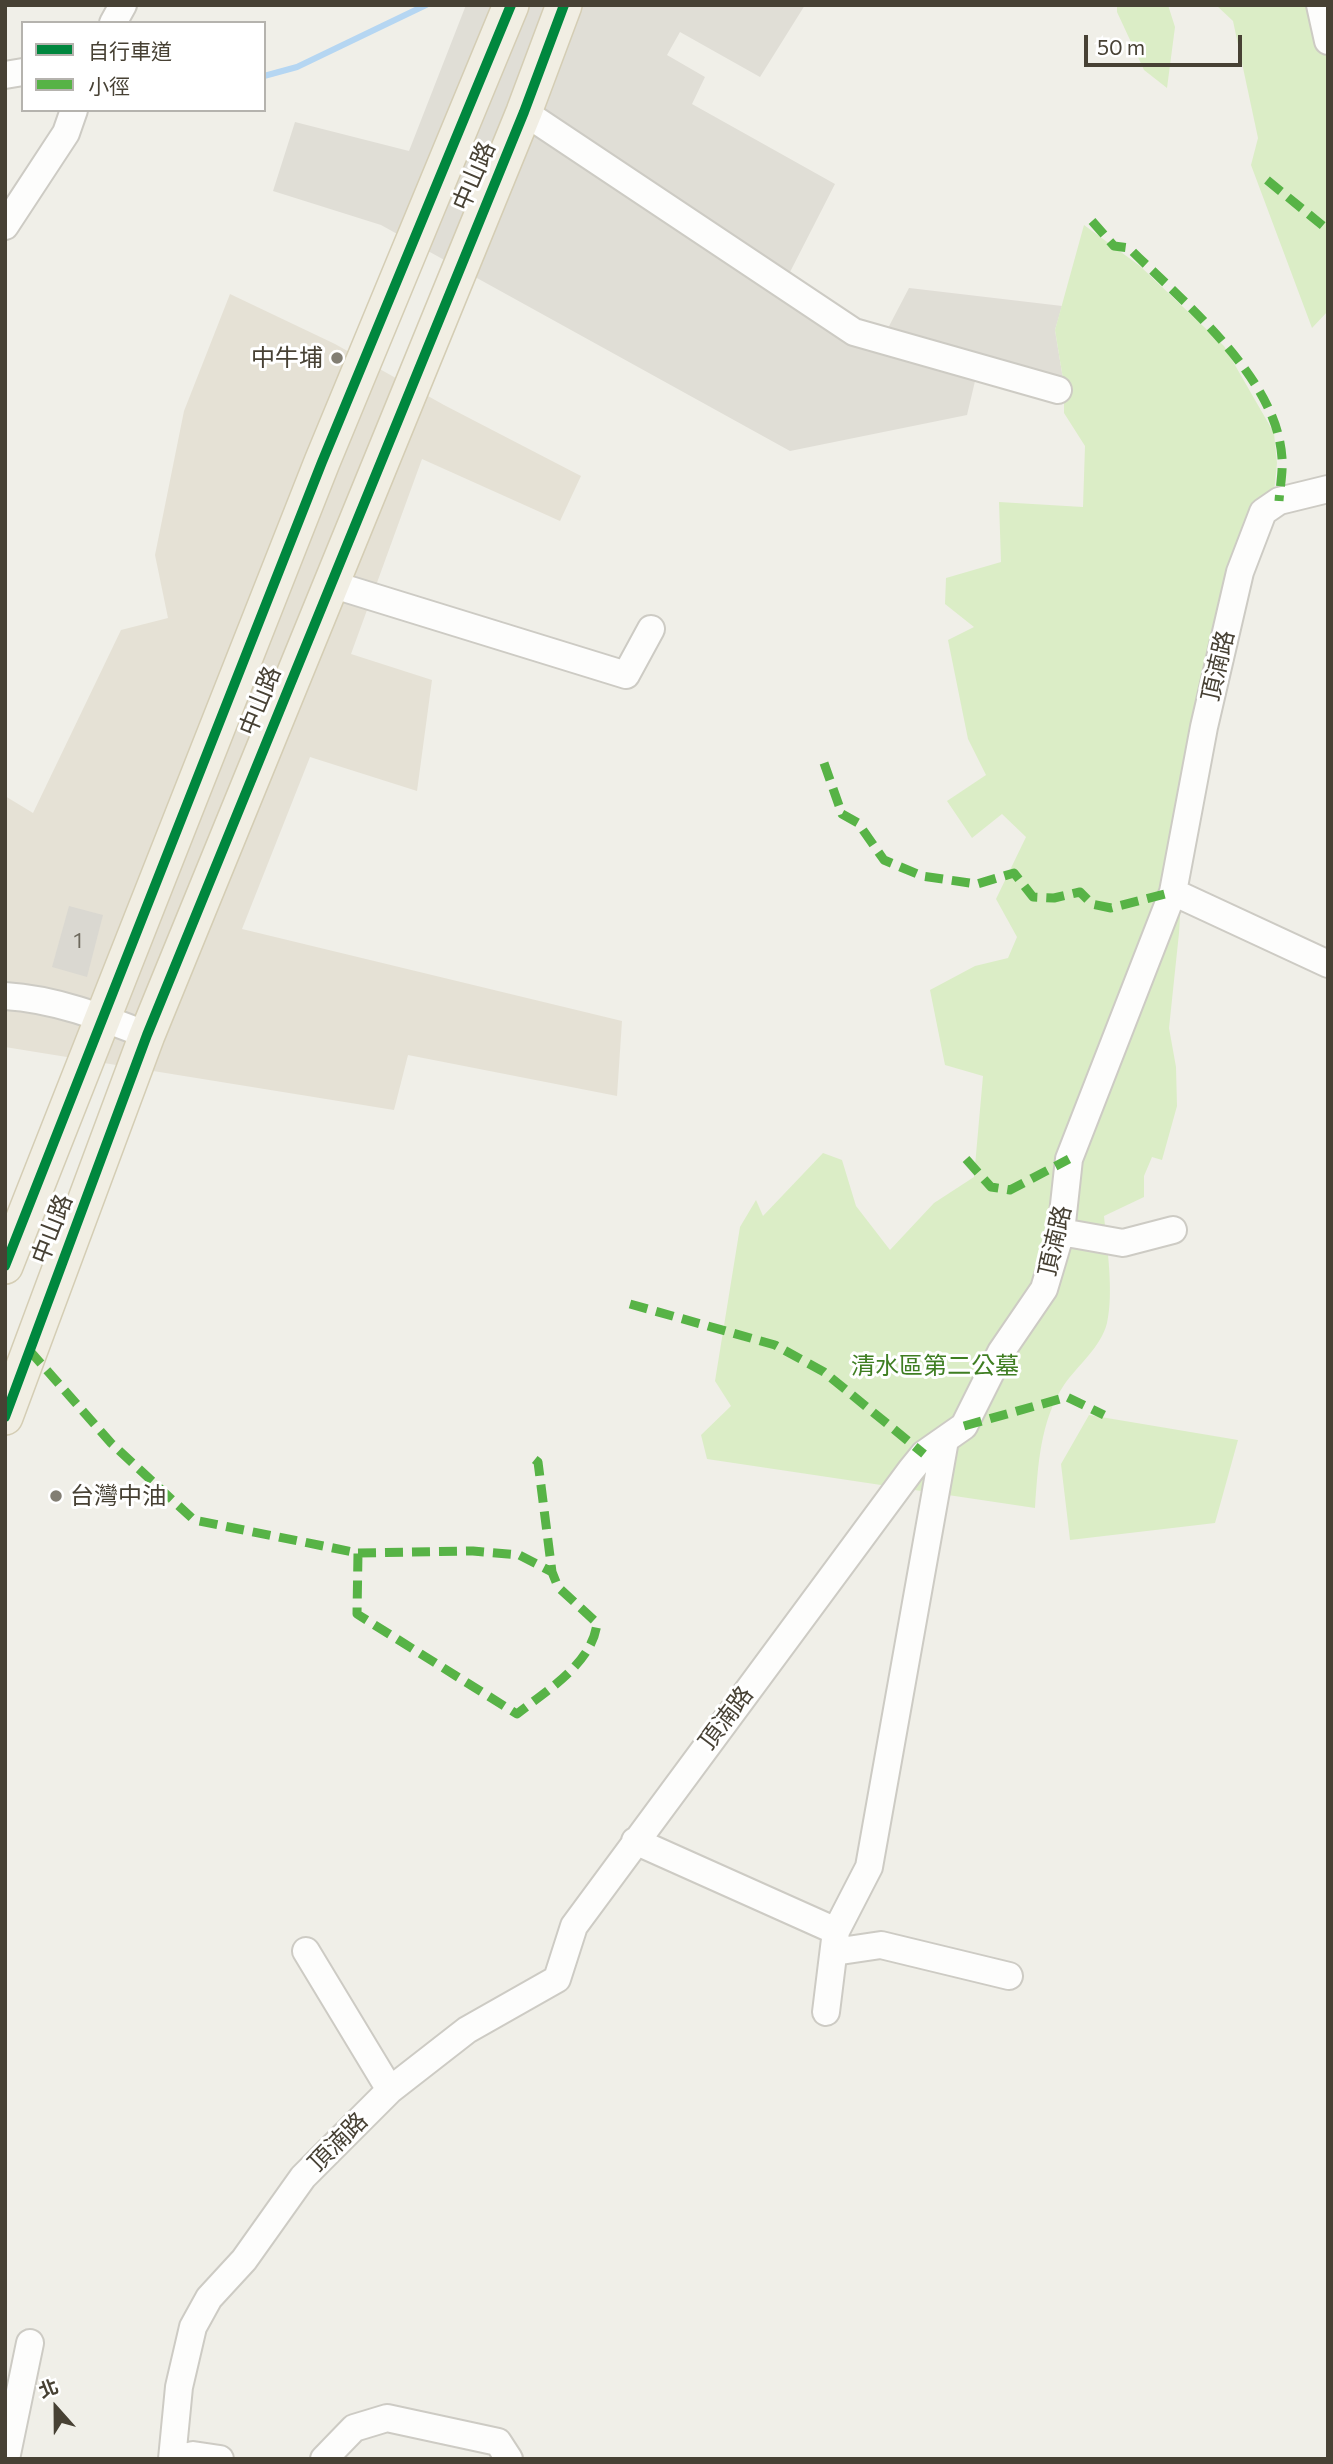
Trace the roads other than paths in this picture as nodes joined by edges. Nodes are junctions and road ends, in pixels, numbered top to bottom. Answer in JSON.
{"nodes":[{"id":1,"x":123,"y":5,"type":"edge"},
{"id":2,"x":510,"y":5,"type":"edge"},
{"id":3,"x":564,"y":5,"type":"edge"},
{"id":4,"x":1320,"y":5,"type":"edge"},
{"id":5,"x":114,"y":21,"type":"edge"},
{"id":6,"x":1328,"y":41,"type":"edge"},
{"id":7,"x":73,"y":112,"type":"edge"},
{"id":8,"x":524,"y":112,"type":"junction"},
{"id":9,"x":5,"y":226,"type":"edge"},
{"id":10,"x":1058,"y":390,"type":"dead end"},
{"id":11,"x":1328,"y":489,"type":"edge"},
{"id":12,"x":331,"y":584,"type":"junction"},
{"id":13,"x":651,"y":629,"type":"dead end"},
{"id":14,"x":1173,"y":892,"type":"junction"},
{"id":15,"x":1328,"y":964,"type":"edge"},
{"id":16,"x":5,"y":996,"type":"edge"},
{"id":17,"x":103,"y":1017,"type":"junction"},
{"id":18,"x":147,"y":1035,"type":"junction"},
{"id":19,"x":1173,"y":1230,"type":"dead end"},
{"id":20,"x":1061,"y":1232,"type":"junction"},
{"id":21,"x":5,"y":1266,"type":"edge"},
{"id":22,"x":5,"y":1417,"type":"edge"},
{"id":23,"x":945,"y":1440,"type":"junction"},
{"id":24,"x":635,"y":1841,"type":"junction"},
{"id":25,"x":835,"y":1942,"type":"junction"},
{"id":26,"x":306,"y":1951,"type":"dead end"},
{"id":27,"x":1009,"y":1976,"type":"dead end"},
{"id":28,"x":826,"y":2012,"type":"dead end"},
{"id":29,"x":390,"y":2090,"type":"junction"},
{"id":30,"x":30,"y":2343,"type":"dead end"},
{"id":31,"x":6,"y":2459,"type":"edge"},
{"id":32,"x":172,"y":2459,"type":"edge"},
{"id":33,"x":178,"y":2459,"type":"edge"},
{"id":34,"x":220,"y":2459,"type":"edge"},
{"id":35,"x":324,"y":2459,"type":"edge"},
{"id":36,"x":509,"y":2459,"type":"edge"}],
"edges":[{"from":1,"to":5,"type":"street"},
{"from":2,"to":17,"type":"main road","name":"中山路"},
{"from":3,"to":8,"type":"main road","name":"中山路"},
{"from":4,"to":6,"type":"street"},
{"from":7,"to":9,"type":"street"},
{"from":8,"to":10,"type":"street"},
{"from":8,"to":12,"type":"main road","name":"中山路"},
{"from":11,"to":14,"type":"street","name":"頂湳路"},
{"from":12,"to":13,"type":"street"},
{"from":12,"to":18,"type":"main road","name":"中山路"},
{"from":14,"to":15,"type":"street"},
{"from":14,"to":20,"type":"street","name":"頂湳路"},
{"from":16,"to":17,"type":"street"},
{"from":17,"to":18,"type":"street"},
{"from":17,"to":21,"type":"main road","name":"中山路"},
{"from":18,"to":22,"type":"main road","name":"中山路"},
{"from":19,"to":20,"type":"street"},
{"from":20,"to":23,"type":"street","name":"頂湳路"},
{"from":23,"to":24,"type":"street","name":"頂湳路"},
{"from":23,"to":25,"type":"street"},
{"from":24,"to":25,"type":"street"},
{"from":24,"to":29,"type":"street","name":"頂湳路"},
{"from":25,"to":27,"type":"street"},
{"from":25,"to":28,"type":"street"},
{"from":26,"to":29,"type":"street"},
{"from":29,"to":32,"type":"street","name":"頂湳路"},
{"from":30,"to":31,"type":"street"},
{"from":33,"to":34,"type":"street"},
{"from":35,"to":36,"type":"street"}]}
